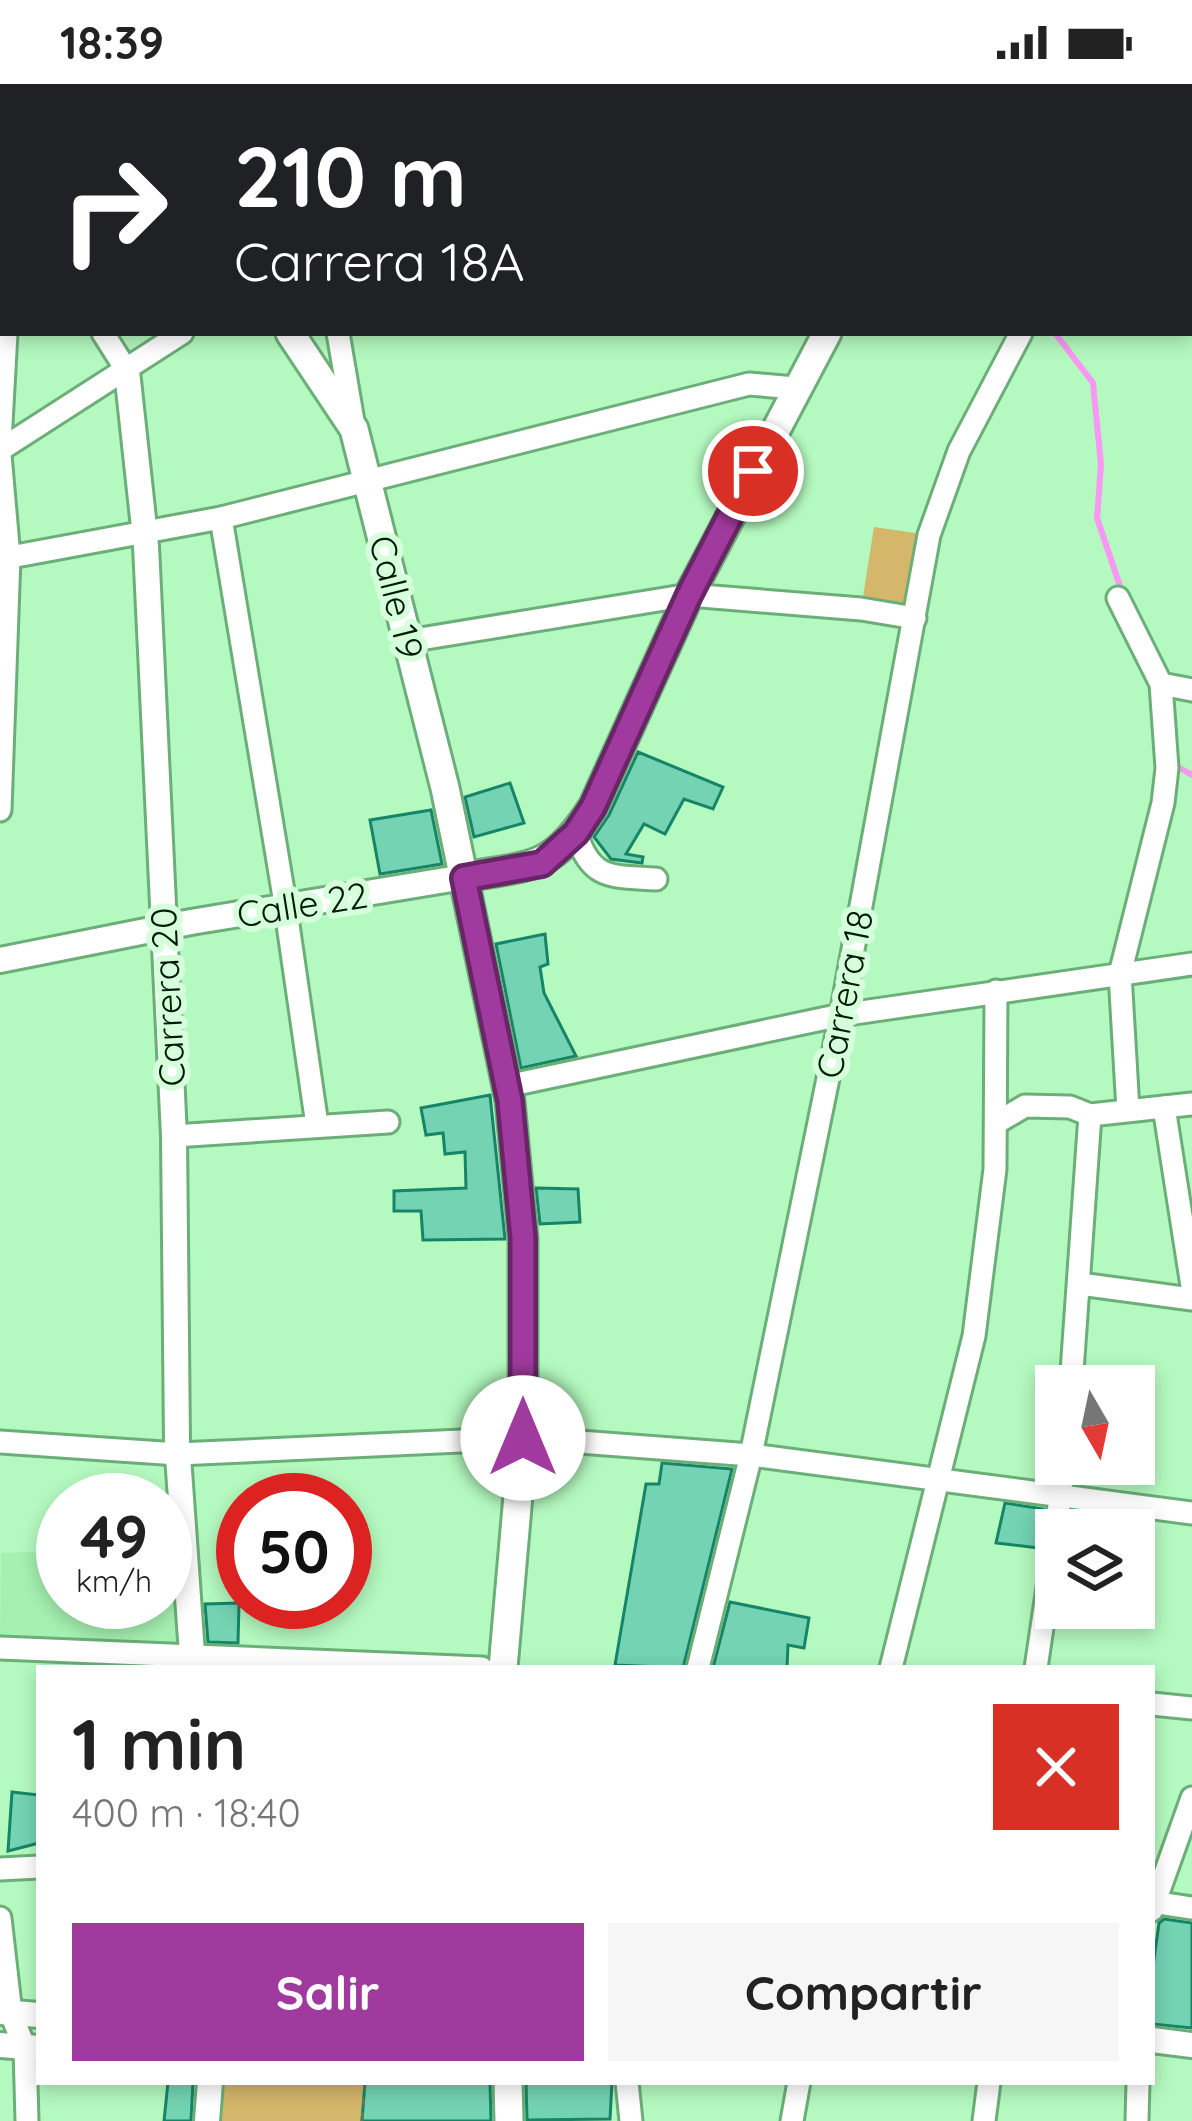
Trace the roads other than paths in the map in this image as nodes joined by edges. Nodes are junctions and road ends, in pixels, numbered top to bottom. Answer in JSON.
{"nodes":[{"id":1,"x":7,"y":336,"type":"edge"},
{"id":2,"x":105,"y":336,"type":"edge"},
{"id":3,"x":178,"y":336,"type":"edge"},
{"id":4,"x":292,"y":336,"type":"edge"},
{"id":5,"x":338,"y":336,"type":"edge"},
{"id":6,"x":825,"y":336,"type":"edge"},
{"id":7,"x":1019,"y":336,"type":"edge"},
{"id":8,"x":127,"y":371,"type":"junction"},
{"id":9,"x":795,"y":388,"type":"junction"},
{"id":10,"x":354,"y":429,"type":"junction"},
{"id":11,"x":0,"y":449,"type":"edge"},
{"id":12,"x":367,"y":479,"type":"junction"},
{"id":13,"x":221,"y":518,"type":"junction"},
{"id":14,"x":145,"y":533,"type":"junction"},
{"id":15,"x":4,"y":558,"type":"edge"},
{"id":16,"x":689,"y":595,"type":"junction"},
{"id":17,"x":1118,"y":598,"type":"dead end"},
{"id":18,"x":915,"y":618,"type":"junction"},
{"id":19,"x":408,"y":640,"type":"junction"},
{"id":20,"x":1161,"y":684,"type":"junction"},
{"id":21,"x":1192,"y":689,"type":"edge"},
{"id":22,"x":0,"y":810,"type":"edge"},
{"id":23,"x":576,"y":833,"type":"junction"},
{"id":24,"x":464,"y":878,"type":"junction"},
{"id":25,"x":656,"y":879,"type":"dead end"},
{"id":26,"x":286,"y":908,"type":"junction"},
{"id":27,"x":164,"y":928,"type":"junction"},
{"id":28,"x":0,"y":960,"type":"edge"},
{"id":29,"x":1192,"y":964,"type":"edge"},
{"id":30,"x":1120,"y":974,"type":"junction"},
{"id":31,"x":996,"y":991,"type":"junction"},
{"id":32,"x":841,"y":1015,"type":"junction"},
{"id":33,"x":507,"y":1086,"type":"junction"},
{"id":34,"x":1192,"y":1104,"type":"edge"},
{"id":35,"x":1164,"y":1107,"type":"junction"},
{"id":36,"x":1128,"y":1110,"type":"junction"},
{"id":37,"x":1090,"y":1115,"type":"junction"},
{"id":38,"x":388,"y":1122,"type":"dead end"},
{"id":39,"x":996,"y":1123,"type":"junction"},
{"id":40,"x":316,"y":1125,"type":"junction"},
{"id":41,"x":174,"y":1136,"type":"junction"},
{"id":42,"x":1080,"y":1284,"type":"junction"},
{"id":43,"x":1192,"y":1286,"type":"edge"},
{"id":44,"x":1192,"y":1299,"type":"edge"},
{"id":45,"x":1073,"y":1365,"type":"edge"},
{"id":46,"x":523,"y":1438,"type":"junction"},
{"id":47,"x":0,"y":1442,"type":"edge"},
{"id":48,"x":178,"y":1454,"type":"junction"},
{"id":49,"x":751,"y":1455,"type":"junction"},
{"id":50,"x":940,"y":1478,"type":"junction"},
{"id":51,"x":1062,"y":1485,"type":"edge"},
{"id":52,"x":1061,"y":1497,"type":"junction"},
{"id":53,"x":1059,"y":1509,"type":"edge"},
{"id":54,"x":1192,"y":1513,"type":"edge"},
{"id":55,"x":1042,"y":1629,"type":"edge"},
{"id":56,"x":0,"y":1648,"type":"edge"},
{"id":57,"x":193,"y":1662,"type":"edge"},
{"id":58,"x":338,"y":1665,"type":"edge"},
{"id":59,"x":503,"y":1665,"type":"edge"},
{"id":60,"x":699,"y":1665,"type":"edge"},
{"id":61,"x":892,"y":1665,"type":"edge"},
{"id":62,"x":1036,"y":1665,"type":"edge"},
{"id":63,"x":1155,"y":1704,"type":"edge"},
{"id":64,"x":1192,"y":1708,"type":"edge"},
{"id":65,"x":1192,"y":1798,"type":"edge"},
{"id":66,"x":36,"y":1868,"type":"edge"},
{"id":67,"x":0,"y":1869,"type":"edge"},
{"id":68,"x":1155,"y":1897,"type":"edge"},
{"id":69,"x":1155,"y":1905,"type":"edge"},
{"id":70,"x":1192,"y":1907,"type":"edge"},
{"id":71,"x":0,"y":1918,"type":"edge"},
{"id":72,"x":5,"y":2013,"type":"edge"},
{"id":73,"x":36,"y":2015,"type":"edge"},
{"id":74,"x":1155,"y":2040,"type":"edge"},
{"id":75,"x":1192,"y":2045,"type":"edge"},
{"id":76,"x":21,"y":2047,"type":"edge"},
{"id":77,"x":210,"y":2085,"type":"edge"},
{"id":78,"x":508,"y":2085,"type":"edge"},
{"id":79,"x":627,"y":2085,"type":"edge"},
{"id":80,"x":798,"y":2085,"type":"edge"},
{"id":81,"x":989,"y":2085,"type":"edge"},
{"id":82,"x":1138,"y":2085,"type":"edge"},
{"id":83,"x":27,"y":2121,"type":"edge"},
{"id":84,"x":208,"y":2121,"type":"edge"},
{"id":85,"x":509,"y":2121,"type":"edge"},
{"id":86,"x":631,"y":2121,"type":"edge"},
{"id":87,"x":792,"y":2121,"type":"edge"},
{"id":88,"x":984,"y":2121,"type":"edge"},
{"id":89,"x":1137,"y":2121,"type":"edge"}],
"edges":[{"from":1,"to":11,"type":"street"},
{"from":2,"to":8,"type":"street","name":"Carrera 20"},
{"from":3,"to":8,"type":"street"},
{"from":4,"to":10,"type":"main road","name":"Calle 19"},
{"from":5,"to":10,"type":"street"},
{"from":6,"to":9,"type":"main road"},
{"from":7,"to":18,"type":"street","name":"Carrera 18"},
{"from":8,"to":11,"type":"street"},
{"from":8,"to":14,"type":"street","name":"Carrera 20"},
{"from":9,"to":12,"type":"street"},
{"from":9,"to":16,"type":"main road"},
{"from":10,"to":12,"type":"main road","name":"Calle 19"},
{"from":11,"to":15,"type":"street"},
{"from":12,"to":13,"type":"street"},
{"from":12,"to":19,"type":"main road","name":"Calle 19"},
{"from":13,"to":14,"type":"street"},
{"from":13,"to":26,"type":"street"},
{"from":14,"to":15,"type":"street"},
{"from":14,"to":27,"type":"street","name":"Carrera 20"},
{"from":15,"to":22,"type":"street"},
{"from":16,"to":18,"type":"street"},
{"from":16,"to":19,"type":"street"},
{"from":16,"to":23,"type":"main road"},
{"from":17,"to":20,"type":"street"},
{"from":18,"to":32,"type":"street","name":"Carrera 18"},
{"from":19,"to":24,"type":"main road","name":"Calle 19"},
{"from":20,"to":21,"type":"street"},
{"from":20,"to":30,"type":"street"},
{"from":23,"to":24,"type":"main road"},
{"from":23,"to":25,"type":"street"},
{"from":24,"to":26,"type":"street","name":"Calle 22"},
{"from":24,"to":33,"type":"main road","name":"Calle 19"},
{"from":26,"to":27,"type":"street","name":"Calle 22"},
{"from":26,"to":40,"type":"street"},
{"from":27,"to":28,"type":"street","name":"Calle 22"},
{"from":27,"to":41,"type":"street","name":"Carrera 20"},
{"from":29,"to":30,"type":"street"},
{"from":30,"to":31,"type":"street"},
{"from":30,"to":36,"type":"street"},
{"from":31,"to":32,"type":"street"},
{"from":31,"to":39,"type":"street"},
{"from":32,"to":33,"type":"street"},
{"from":32,"to":49,"type":"street","name":"Carrera 18"},
{"from":33,"to":46,"type":"main road","name":"Calle 19"},
{"from":34,"to":35,"type":"street"},
{"from":35,"to":36,"type":"street"},
{"from":35,"to":43,"type":"street"},
{"from":36,"to":37,"type":"street"},
{"from":37,"to":39,"type":"street"},
{"from":37,"to":42,"type":"street"},
{"from":38,"to":40,"type":"street"},
{"from":39,"to":50,"type":"street"},
{"from":40,"to":41,"type":"street"},
{"from":41,"to":48,"type":"street","name":"Carrera 20"},
{"from":42,"to":44,"type":"street"},
{"from":42,"to":45,"type":"street"},
{"from":46,"to":48,"type":"street"},
{"from":46,"to":49,"type":"street"},
{"from":46,"to":59,"type":"main road","name":"Calle 19"},
{"from":47,"to":48,"type":"street"},
{"from":48,"to":57,"type":"street","name":"Carrera 20"},
{"from":49,"to":50,"type":"street"},
{"from":49,"to":60,"type":"street","name":"Carrera 18"},
{"from":50,"to":52,"type":"street"},
{"from":50,"to":61,"type":"street"},
{"from":51,"to":52,"type":"street"},
{"from":52,"to":53,"type":"street"},
{"from":52,"to":54,"type":"street"},
{"from":55,"to":62,"type":"street"},
{"from":56,"to":57,"type":"street"},
{"from":57,"to":58,"type":"street"},
{"from":63,"to":64,"type":"street"},
{"from":65,"to":68,"type":"street"},
{"from":66,"to":67,"type":"street"},
{"from":69,"to":70,"type":"street"},
{"from":71,"to":72,"type":"street"},
{"from":72,"to":73,"type":"street"},
{"from":72,"to":76,"type":"street"},
{"from":74,"to":75,"type":"street"},
{"from":76,"to":83,"type":"street"},
{"from":77,"to":84,"type":"street"},
{"from":78,"to":85,"type":"main road"},
{"from":79,"to":86,"type":"street"},
{"from":80,"to":87,"type":"street"},
{"from":81,"to":88,"type":"street"},
{"from":82,"to":89,"type":"street"}]}
